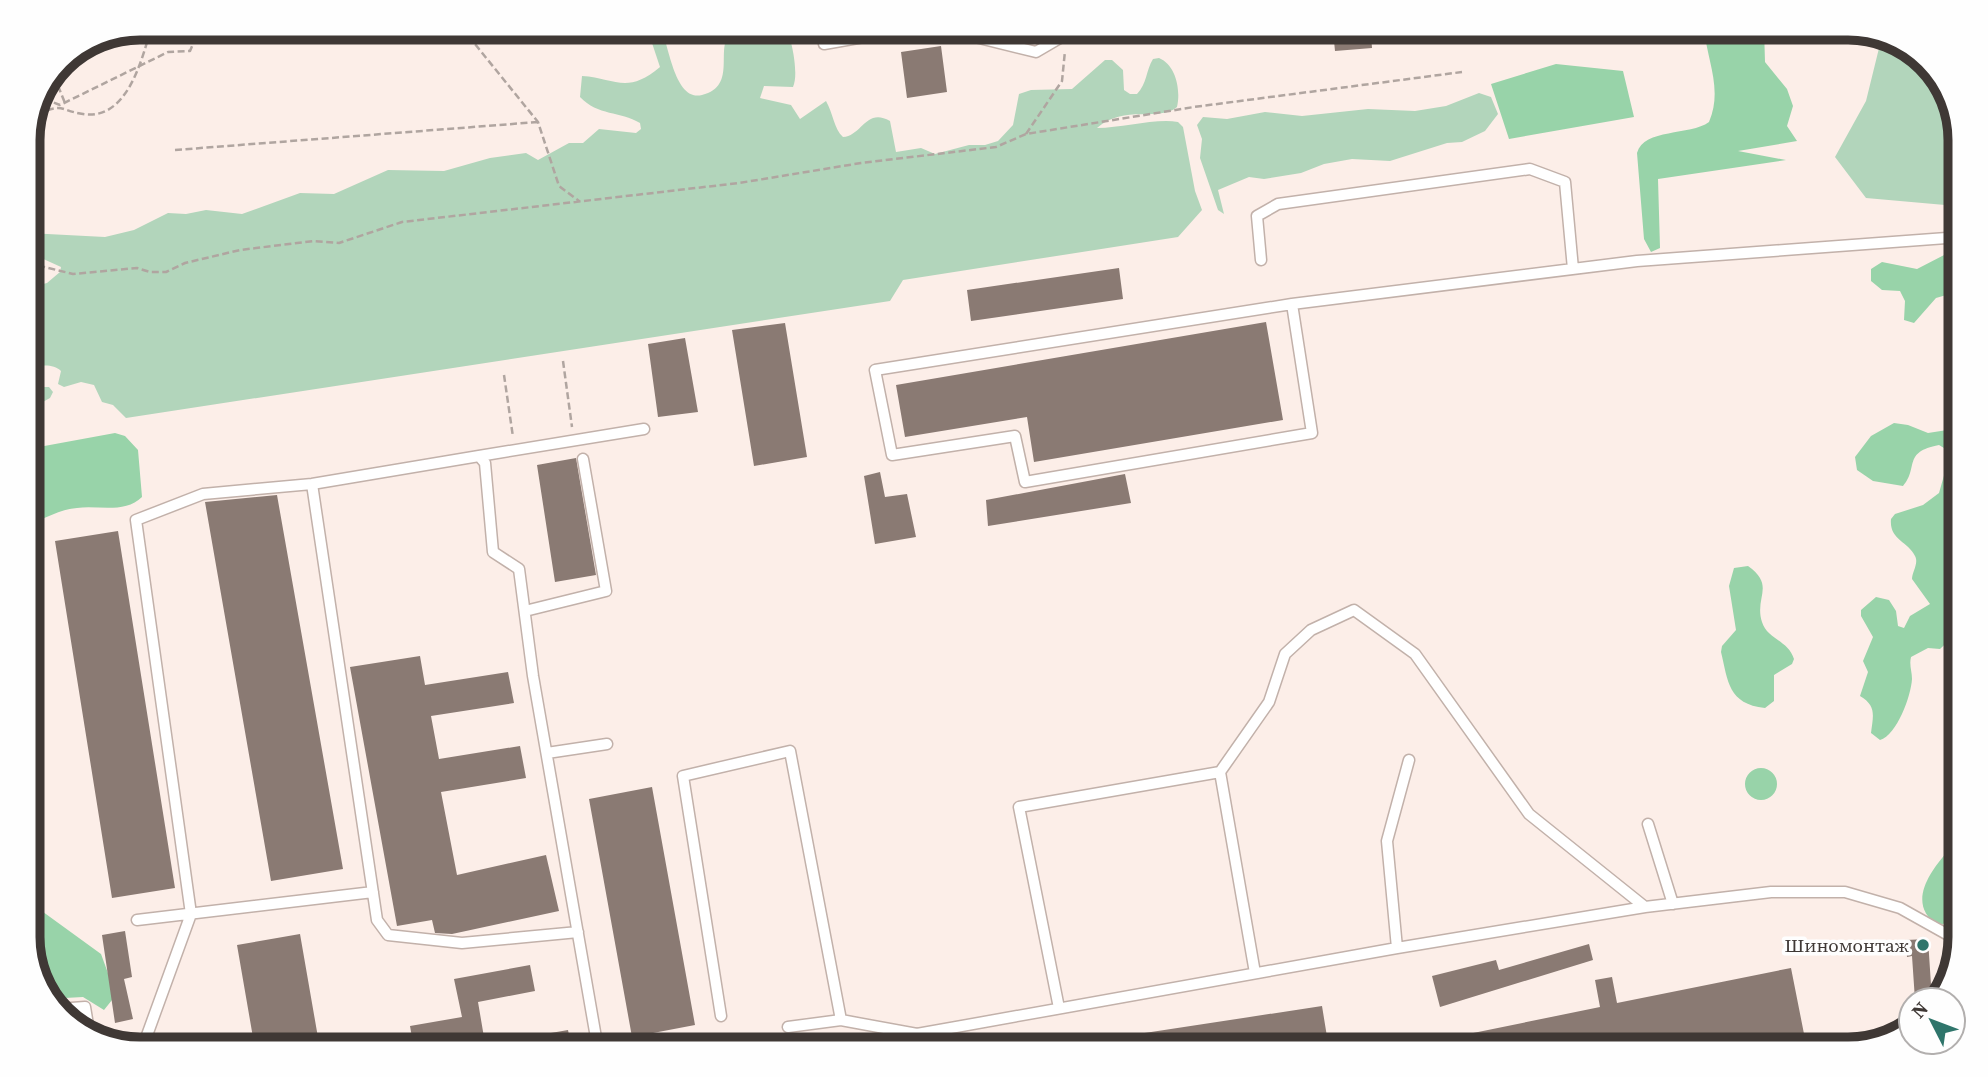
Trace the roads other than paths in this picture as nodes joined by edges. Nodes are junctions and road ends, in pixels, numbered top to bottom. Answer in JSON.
{"nodes":[{"id":1,"x":843,"y":40,"type":"edge"},
{"id":2,"x":987,"y":40,"type":"edge"},
{"id":3,"x":1057,"y":40,"type":"edge"},
{"id":4,"x":824,"y":44,"type":"dead end"},
{"id":5,"x":1948,"y":238,"type":"edge"},
{"id":6,"x":1261,"y":260,"type":"dead end"},
{"id":7,"x":1573,"y":269,"type":"junction"},
{"id":8,"x":1292,"y":304,"type":"junction"},
{"id":9,"x":644,"y":429,"type":"dead end"},
{"id":10,"x":479,"y":456,"type":"junction"},
{"id":11,"x":583,"y":458,"type":"dead end"},
{"id":12,"x":312,"y":484,"type":"junction"},
{"id":13,"x":524,"y":611,"type":"junction"},
{"id":14,"x":607,"y":744,"type":"dead end"},
{"id":15,"x":547,"y":753,"type":"junction"},
{"id":16,"x":1409,"y":760,"type":"dead end"},
{"id":17,"x":1220,"y":772,"type":"junction"},
{"id":18,"x":1648,"y":824,"type":"dead end"},
{"id":19,"x":373,"y":892,"type":"junction"},
{"id":20,"x":1674,"y":904,"type":"junction"},
{"id":21,"x":1645,"y":907,"type":"junction"},
{"id":22,"x":191,"y":914,"type":"junction"},
{"id":23,"x":137,"y":920,"type":"dead end"},
{"id":24,"x":578,"y":932,"type":"junction"},
{"id":25,"x":1948,"y":936,"type":"edge"},
{"id":26,"x":1397,"y":948,"type":"junction"},
{"id":27,"x":1255,"y":973,"type":"junction"},
{"id":28,"x":70,"y":1008,"type":"edge"},
{"id":29,"x":1059,"y":1008,"type":"junction"},
{"id":30,"x":721,"y":1016,"type":"dead end"},
{"id":31,"x":841,"y":1020,"type":"junction"},
{"id":32,"x":87,"y":1021,"type":"edge"},
{"id":33,"x":788,"y":1027,"type":"dead end"},
{"id":34,"x":917,"y":1034,"type":"junction"},
{"id":35,"x":146,"y":1037,"type":"edge"},
{"id":36,"x":596,"y":1037,"type":"edge"},
{"id":37,"x":917,"y":1037,"type":"edge"}],
"edges":[{"from":1,"to":4,"type":"lane"},
{"from":2,"to":3,"type":"lane"},
{"from":5,"to":7,"type":"lane"},
{"from":6,"to":7,"type":"lane"},
{"from":7,"to":8,"type":"lane"},
{"from":8,"to":8,"type":"lane"},
{"from":9,"to":10,"type":"lane"},
{"from":10,"to":12,"type":"lane"},
{"from":10,"to":13,"type":"lane"},
{"from":11,"to":13,"type":"lane"},
{"from":12,"to":19,"type":"lane"},
{"from":12,"to":22,"type":"lane"},
{"from":13,"to":15,"type":"lane"},
{"from":14,"to":15,"type":"lane"},
{"from":15,"to":24,"type":"lane"},
{"from":16,"to":26,"type":"lane"},
{"from":17,"to":21,"type":"lane"},
{"from":17,"to":27,"type":"lane"},
{"from":17,"to":29,"type":"lane"},
{"from":18,"to":20,"type":"lane"},
{"from":19,"to":22,"type":"lane"},
{"from":19,"to":24,"type":"lane"},
{"from":20,"to":21,"type":"lane"},
{"from":20,"to":25,"type":"lane"},
{"from":21,"to":26,"type":"lane"},
{"from":22,"to":23,"type":"lane"},
{"from":22,"to":35,"type":"lane"},
{"from":24,"to":36,"type":"lane"},
{"from":26,"to":27,"type":"lane"},
{"from":27,"to":29,"type":"lane"},
{"from":28,"to":32,"type":"lane"},
{"from":29,"to":34,"type":"lane"},
{"from":30,"to":31,"type":"lane"},
{"from":31,"to":33,"type":"lane"},
{"from":31,"to":34,"type":"lane"},
{"from":34,"to":37,"type":"lane"}]}
